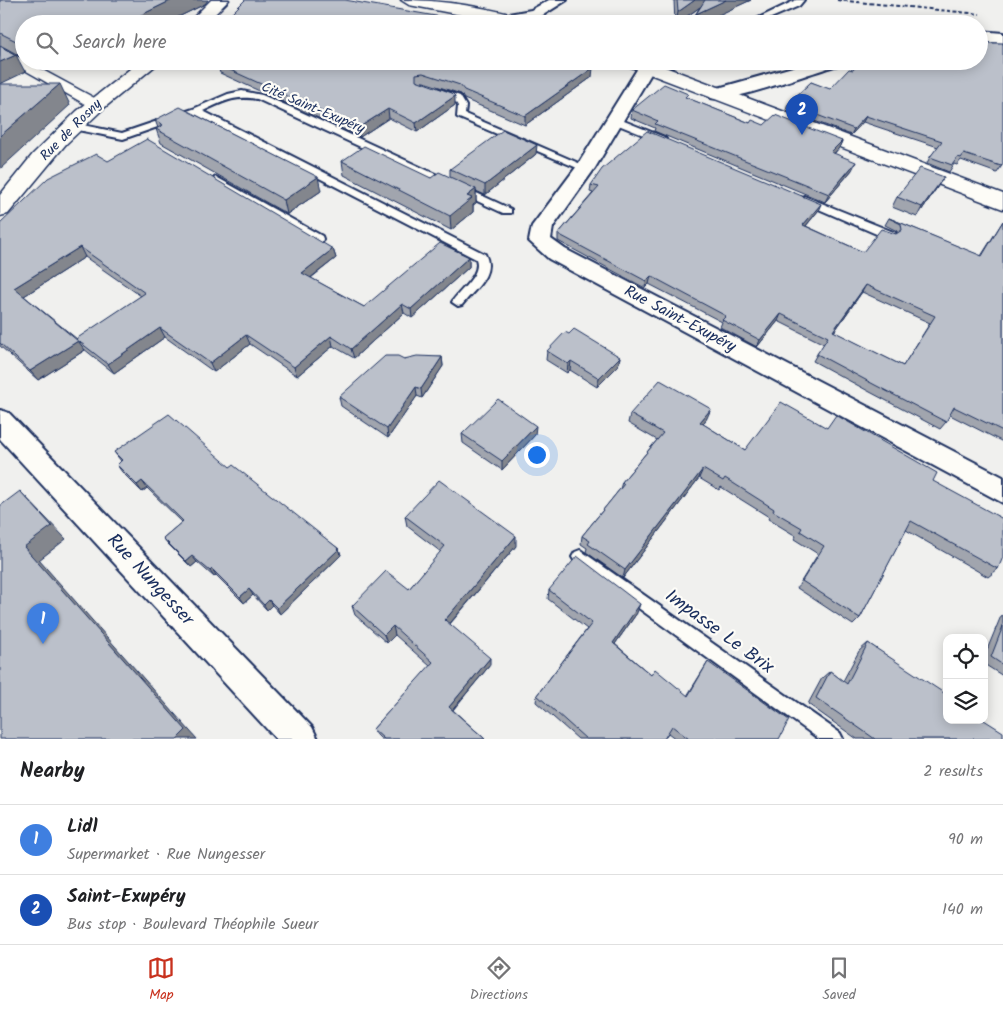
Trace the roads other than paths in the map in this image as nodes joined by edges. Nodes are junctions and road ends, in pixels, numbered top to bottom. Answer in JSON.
{"nodes":[{"id":1,"x":221,"y":0,"type":"edge"},
{"id":2,"x":409,"y":0,"type":"edge"},
{"id":3,"x":560,"y":0,"type":"edge"},
{"id":4,"x":800,"y":0,"type":"edge"},
{"id":5,"x":205,"y":15,"type":"edge"},
{"id":6,"x":492,"y":15,"type":"edge"},
{"id":7,"x":528,"y":15,"type":"edge"},
{"id":8,"x":771,"y":15,"type":"edge"},
{"id":9,"x":988,"y":37,"type":"edge"},
{"id":10,"x":1003,"y":38,"type":"edge"},
{"id":11,"x":0,"y":51,"type":"edge"},
{"id":12,"x":15,"y":59,"type":"edge"},
{"id":13,"x":34,"y":70,"type":"edge"},
{"id":14,"x":140,"y":70,"type":"edge"},
{"id":15,"x":637,"y":70,"type":"edge"},
{"id":16,"x":655,"y":70,"type":"edge"},
{"id":17,"x":803,"y":70,"type":"edge"},
{"id":18,"x":430,"y":89,"type":"edge"},
{"id":19,"x":717,"y":94,"type":"junction"},
{"id":20,"x":95,"y":104,"type":"junction"},
{"id":21,"x":196,"y":111,"type":"junction"},
{"id":22,"x":614,"y":120,"type":"junction"},
{"id":23,"x":73,"y":126,"type":"junction"},
{"id":24,"x":669,"y":143,"type":"edge"},
{"id":25,"x":585,"y":168,"type":"junction"},
{"id":26,"x":209,"y":176,"type":"edge"},
{"id":27,"x":794,"y":195,"type":"edge"},
{"id":28,"x":1003,"y":202,"type":"edge"},
{"id":29,"x":0,"y":209,"type":"edge"},
{"id":30,"x":507,"y":211,"type":"dead end"},
{"id":31,"x":892,"y":236,"type":"edge"},
{"id":32,"x":318,"y":238,"type":"edge"},
{"id":33,"x":458,"y":302,"type":"dead end"},
{"id":34,"x":0,"y":421,"type":"edge"},
{"id":35,"x":1003,"y":491,"type":"edge"},
{"id":36,"x":580,"y":557,"type":"edge"},
{"id":37,"x":300,"y":739,"type":"edge"},
{"id":38,"x":834,"y":739,"type":"edge"}],
"edges":[{"from":1,"to":5,"type":"main road"},
{"from":2,"to":6,"type":"main road"},
{"from":3,"to":7,"type":"street"},
{"from":4,"to":8,"type":"lane"},
{"from":9,"to":10,"type":"street"},
{"from":11,"to":12,"type":"street"},
{"from":13,"to":20,"type":"street"},
{"from":14,"to":20,"type":"main road","name":"Rue de Rosny"},
{"from":15,"to":22,"type":"street","name":"Rue Saint-Exupéry"},
{"from":16,"to":19,"type":"main road"},
{"from":17,"to":19,"type":"street"},
{"from":18,"to":25,"type":"lane"},
{"from":19,"to":28,"type":"main road"},
{"from":20,"to":23,"type":"main road","name":"Rue de Rosny"},
{"from":21,"to":23,"type":"lane","name":"Cité Saint-Exupéry"},
{"from":21,"to":30,"type":"lane","name":"Cité Saint-Exupéry"},
{"from":21,"to":33,"type":"lane"},
{"from":22,"to":24,"type":"lane"},
{"from":22,"to":25,"type":"street","name":"Rue Saint-Exupéry"},
{"from":23,"to":29,"type":"main road","name":"Rue de Rosny"},
{"from":25,"to":35,"type":"street","name":"Rue Saint-Exupéry"},
{"from":26,"to":32,"type":"lane"},
{"from":27,"to":31,"type":"lane"},
{"from":34,"to":37,"type":"street","name":"Rue Nungesser"},
{"from":36,"to":38,"type":"lane","name":"Impasse Le Brix"}]}
